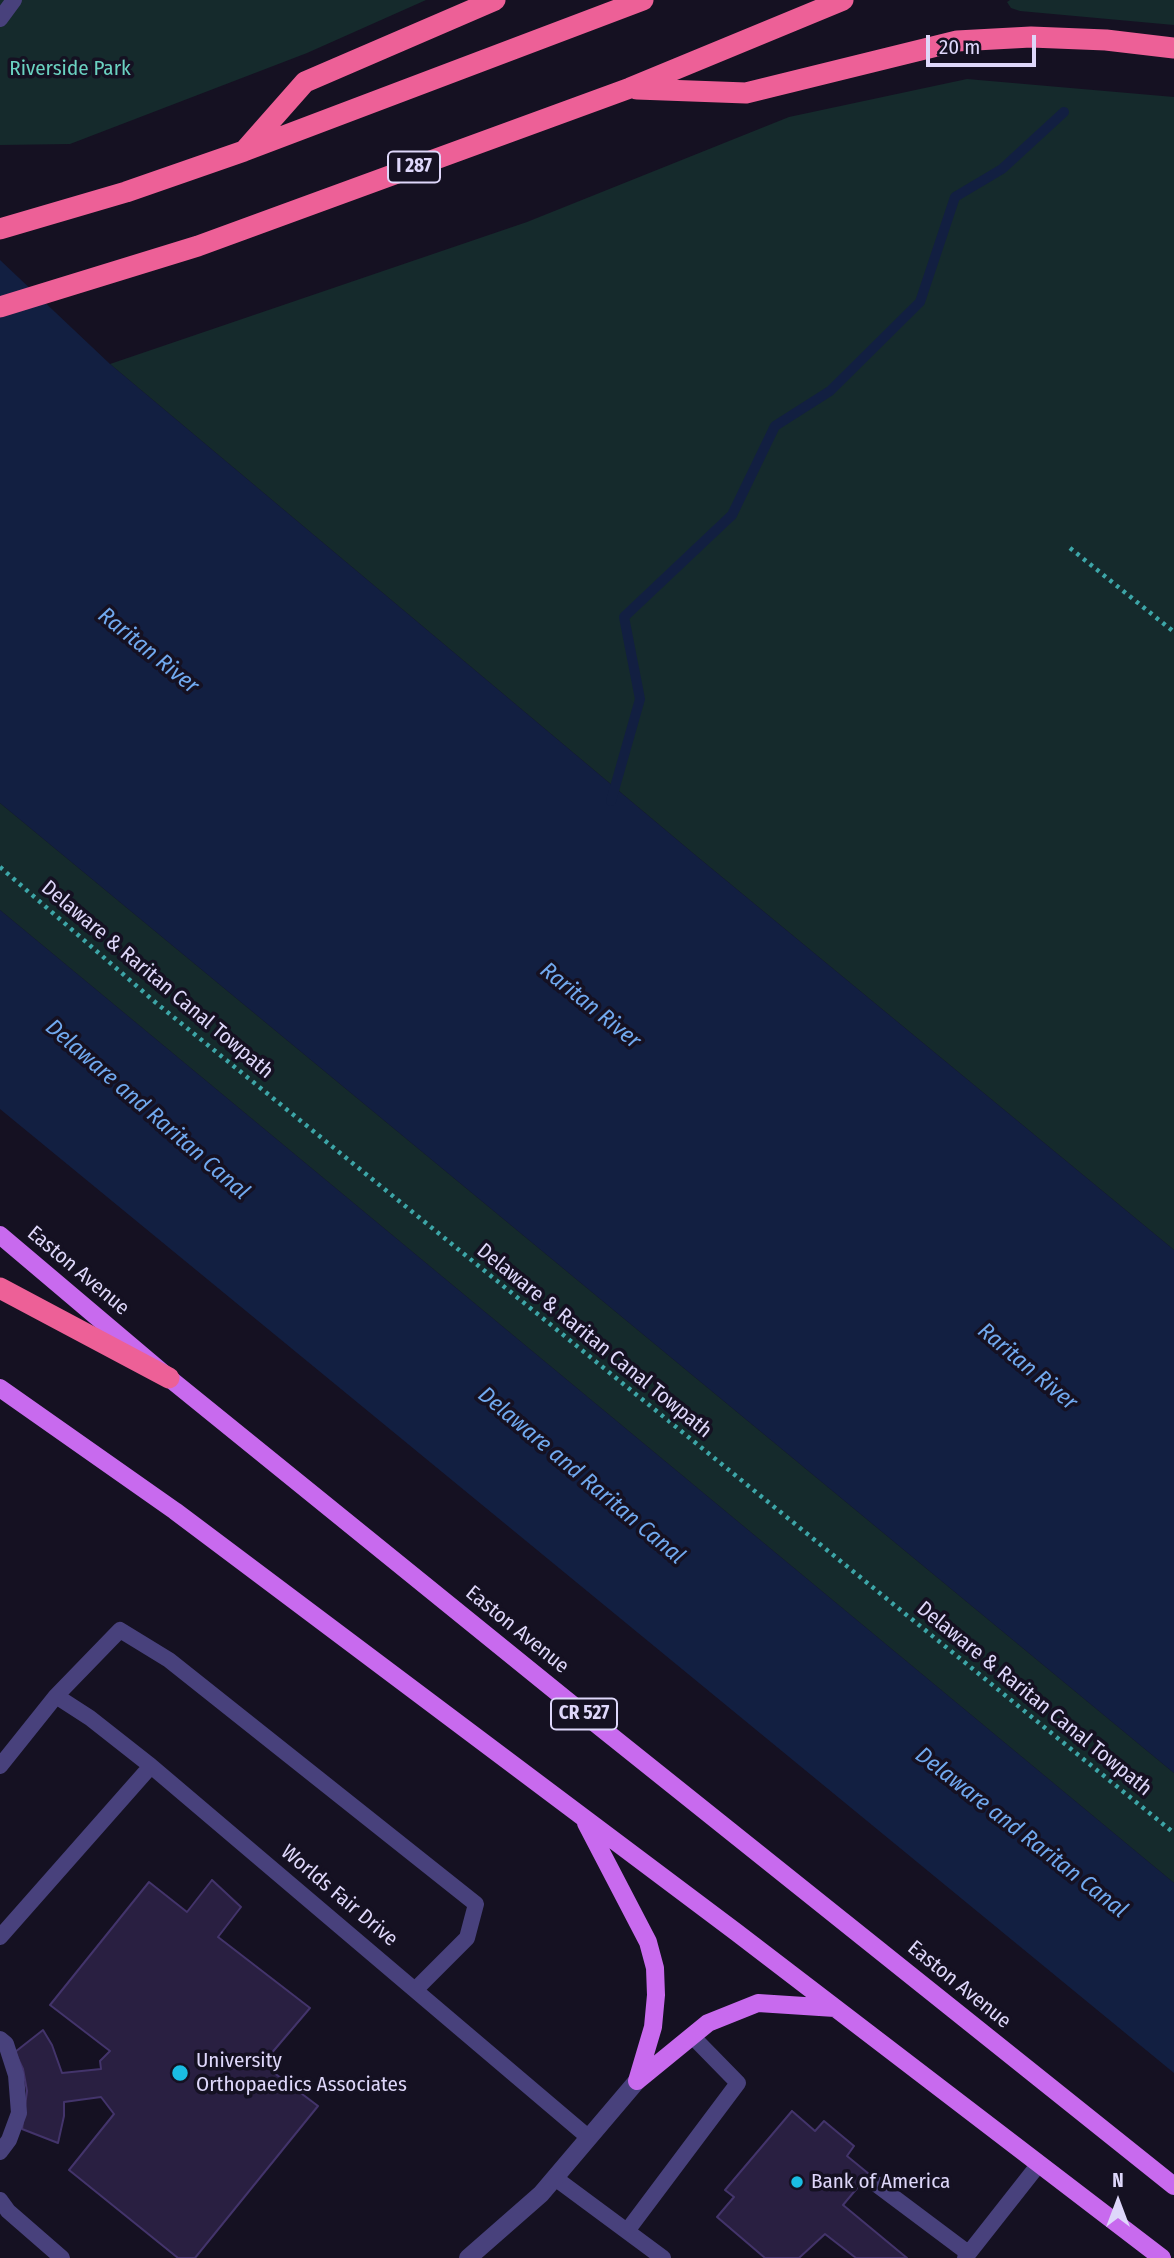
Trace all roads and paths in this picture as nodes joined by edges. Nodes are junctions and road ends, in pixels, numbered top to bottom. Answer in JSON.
{"nodes":[{"id":1,"x":14,"y":0,"type":"edge"},
{"id":2,"x":495,"y":0,"type":"edge"},
{"id":3,"x":643,"y":0,"type":"edge"},
{"id":4,"x":843,"y":0,"type":"edge"},
{"id":5,"x":0,"y":19,"type":"edge"},
{"id":6,"x":1174,"y":48,"type":"edge"},
{"id":7,"x":630,"y":89,"type":"junction"},
{"id":8,"x":244,"y":151,"type":"junction"},
{"id":9,"x":0,"y":229,"type":"edge"},
{"id":10,"x":0,"y":307,"type":"edge"},
{"id":11,"x":1070,"y":548,"type":"dead end"},
{"id":12,"x":1174,"y":632,"type":"edge"},
{"id":13,"x":0,"y":867,"type":"edge"},
{"id":14,"x":0,"y":1235,"type":"edge"},
{"id":15,"x":0,"y":1288,"type":"edge"},
{"id":16,"x":169,"y":1378,"type":"junction"},
{"id":17,"x":0,"y":1388,"type":"edge"},
{"id":18,"x":56,"y":1696,"type":"junction"},
{"id":19,"x":0,"y":1766,"type":"edge"},
{"id":20,"x":151,"y":1766,"type":"junction"},
{"id":21,"x":583,"y":1817,"type":"junction"},
{"id":22,"x":1174,"y":1833,"type":"edge"},
{"id":23,"x":0,"y":1937,"type":"edge"},
{"id":24,"x":415,"y":1990,"type":"junction"},
{"id":25,"x":835,"y":2008,"type":"junction"},
{"id":26,"x":692,"y":2036,"type":"junction"},
{"id":27,"x":0,"y":2039,"type":"edge"},
{"id":28,"x":637,"y":2081,"type":"junction"},
{"id":29,"x":588,"y":2137,"type":"junction"},
{"id":30,"x":0,"y":2152,"type":"edge"},
{"id":31,"x":1039,"y":2164,"type":"junction"},
{"id":32,"x":555,"y":2178,"type":"junction"},
{"id":33,"x":876,"y":2184,"type":"dead end"},
{"id":34,"x":1174,"y":2186,"type":"edge"},
{"id":35,"x":0,"y":2200,"type":"edge"},
{"id":36,"x":628,"y":2231,"type":"junction"},
{"id":37,"x":967,"y":2256,"type":"edge"},
{"id":38,"x":62,"y":2258,"type":"edge"},
{"id":39,"x":468,"y":2258,"type":"edge"},
{"id":40,"x":663,"y":2258,"type":"edge"},
{"id":41,"x":1162,"y":2258,"type":"edge"}],
"edges":[{"from":1,"to":5,"type":"lane"},
{"from":2,"to":8,"type":"highway"},
{"from":3,"to":8,"type":"highway"},
{"from":4,"to":7,"type":"highway","number":"I 287"},
{"from":6,"to":7,"type":"highway"},
{"from":7,"to":10,"type":"highway","number":"I 287"},
{"from":8,"to":9,"type":"highway"},
{"from":11,"to":12,"type":"path"},
{"from":13,"to":22,"type":"path","name":"Delaware & Raritan Canal Towpath"},
{"from":14,"to":16,"type":"main road","name":"Easton Avenue","number":"CR 527"},
{"from":15,"to":16,"type":"highway"},
{"from":16,"to":34,"type":"main road","name":"Easton Avenue","number":"CR 527"},
{"from":17,"to":21,"type":"main road"},
{"from":18,"to":19,"type":"lane"},
{"from":18,"to":20,"type":"lane","name":"Worlds Fair Drive"},
{"from":18,"to":24,"type":"lane"},
{"from":20,"to":23,"type":"lane"},
{"from":20,"to":24,"type":"lane","name":"Worlds Fair Drive"},
{"from":21,"to":25,"type":"main road"},
{"from":21,"to":28,"type":"main road"},
{"from":24,"to":29,"type":"lane","name":"Worlds Fair Drive"},
{"from":25,"to":26,"type":"main road"},
{"from":25,"to":31,"type":"main road"},
{"from":26,"to":28,"type":"main road"},
{"from":26,"to":36,"type":"lane"},
{"from":27,"to":30,"type":"lane"},
{"from":28,"to":29,"type":"street"},
{"from":29,"to":32,"type":"street"},
{"from":31,"to":37,"type":"lane"},
{"from":31,"to":41,"type":"main road"},
{"from":32,"to":36,"type":"lane"},
{"from":32,"to":39,"type":"street"},
{"from":33,"to":37,"type":"lane"},
{"from":35,"to":38,"type":"lane"},
{"from":36,"to":40,"type":"lane"}]}
